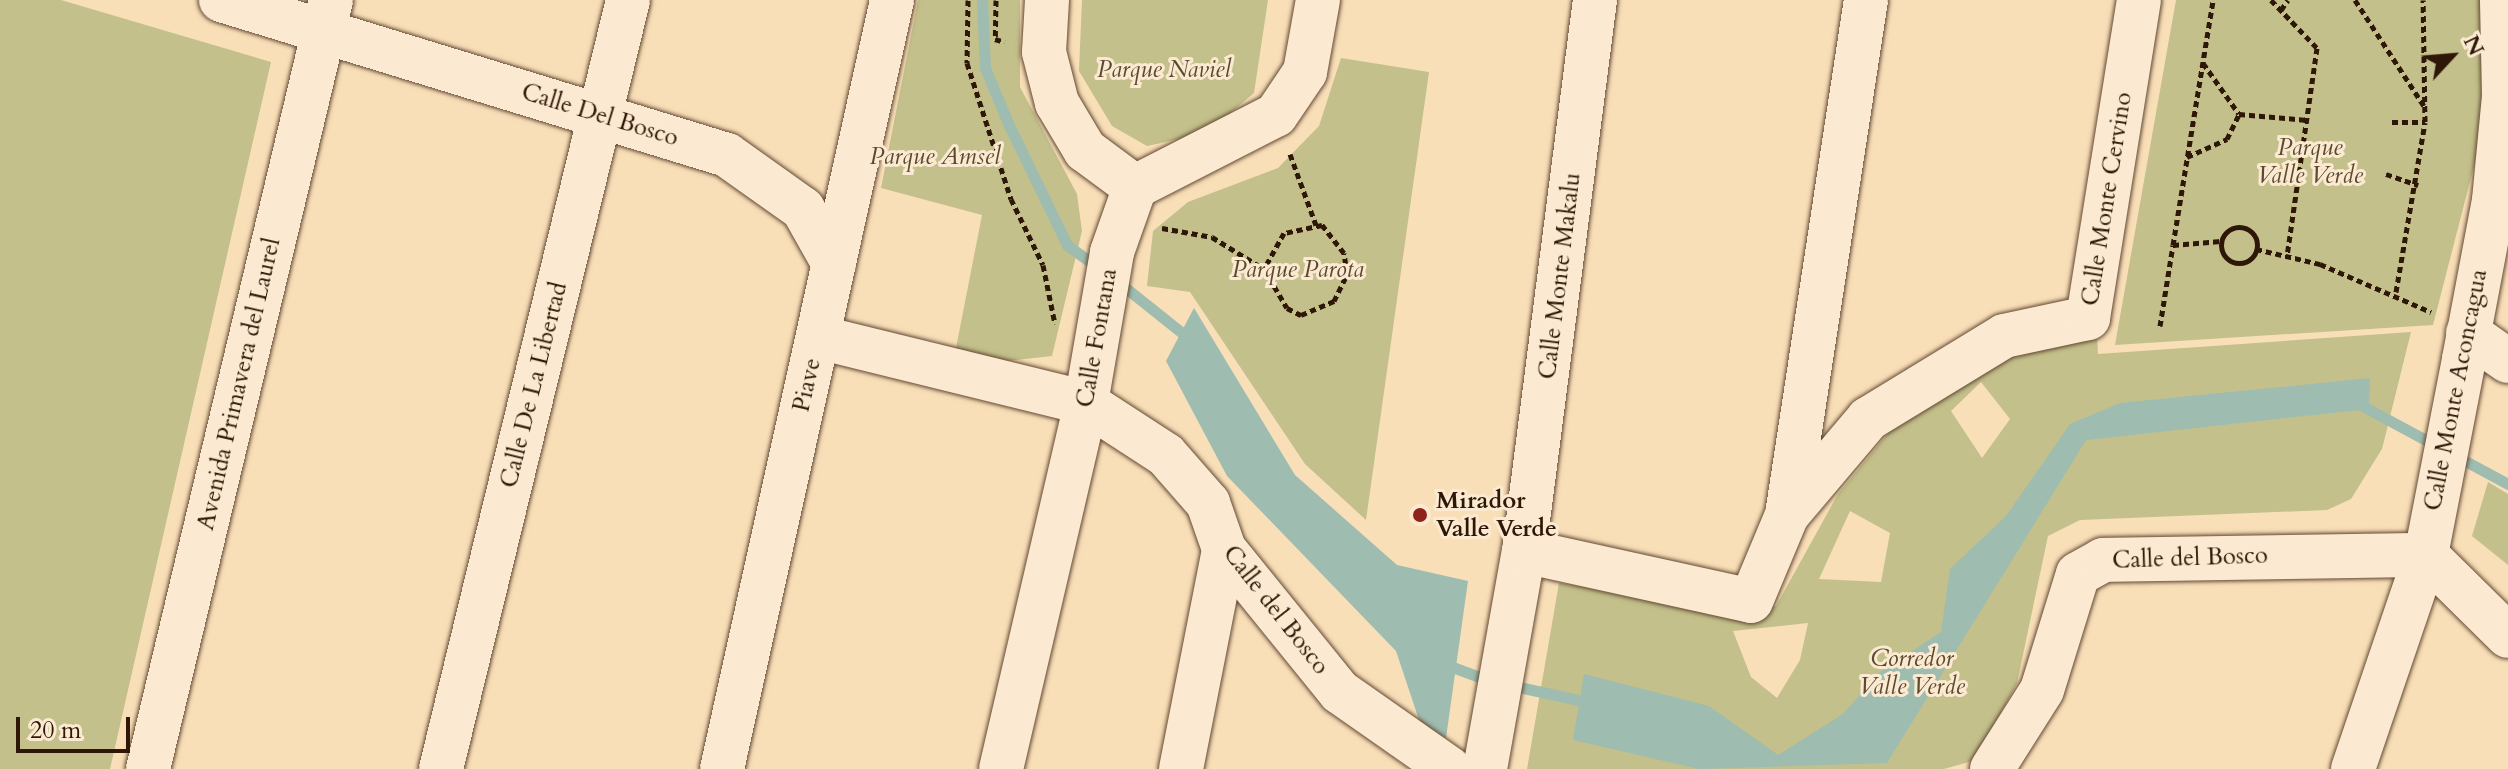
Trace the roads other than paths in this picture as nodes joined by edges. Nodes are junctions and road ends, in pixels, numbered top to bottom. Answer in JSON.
{"nodes":[{"id":1,"x":628,"y":0,"type":"edge"},
{"id":2,"x":892,"y":0,"type":"edge"},
{"id":3,"x":1047,"y":0,"type":"edge"},
{"id":4,"x":1318,"y":0,"type":"edge"},
{"id":5,"x":1595,"y":0,"type":"edge"},
{"id":6,"x":1866,"y":0,"type":"edge"},
{"id":7,"x":2139,"y":0,"type":"edge"},
{"id":8,"x":2502,"y":0,"type":"edge"},
{"id":9,"x":234,"y":2,"type":"edge"},
{"id":10,"x":327,"y":15,"type":"edge"},
{"id":11,"x":600,"y":114,"type":"junction"},
{"id":12,"x":1123,"y":220,"type":"junction"},
{"id":13,"x":834,"y":264,"type":"junction"},
{"id":14,"x":818,"y":337,"type":"junction"},
{"id":15,"x":2466,"y":346,"type":"junction"},
{"id":16,"x":2508,"y":361,"type":"edge"},
{"id":17,"x":1068,"y":398,"type":"junction"},
{"id":18,"x":1787,"y":515,"type":"junction"},
{"id":19,"x":1224,"y":549,"type":"junction"},
{"id":20,"x":1524,"y":551,"type":"junction"},
{"id":21,"x":2426,"y":555,"type":"junction"},
{"id":22,"x":2508,"y":636,"type":"edge"},
{"id":23,"x":148,"y":769,"type":"edge"},
{"id":24,"x":441,"y":769,"type":"edge"},
{"id":25,"x":722,"y":769,"type":"edge"},
{"id":26,"x":1001,"y":769,"type":"edge"},
{"id":27,"x":1181,"y":769,"type":"edge"},
{"id":28,"x":1450,"y":769,"type":"edge"},
{"id":29,"x":1485,"y":769,"type":"edge"},
{"id":30,"x":1992,"y":769,"type":"edge"},
{"id":31,"x":2353,"y":769,"type":"edge"}],
"edges":[{"from":1,"to":11,"type":"street","name":"Calle De La Libertad"},
{"from":2,"to":13,"type":"street","name":"Piave"},
{"from":3,"to":12,"type":"street"},
{"from":4,"to":12,"type":"street"},
{"from":5,"to":20,"type":"street","name":"Calle Monte Makalu"},
{"from":6,"to":18,"type":"street"},
{"from":7,"to":18,"type":"street","name":"Calle Monte Cervino"},
{"from":8,"to":15,"type":"street","name":"Calle Monte Aconcagua"},
{"from":9,"to":10,"type":"street","name":"Calle Del Bosco"},
{"from":10,"to":11,"type":"street","name":"Calle Del Bosco"},
{"from":10,"to":23,"type":"street","name":"Avenida Primavera del Laurel"},
{"from":11,"to":13,"type":"street","name":"Calle Del Bosco"},
{"from":11,"to":24,"type":"street","name":"Calle De La Libertad"},
{"from":12,"to":17,"type":"street","name":"Calle Fontana"},
{"from":13,"to":14,"type":"street","name":"Piave"},
{"from":14,"to":17,"type":"street","name":"Calle del Bosco"},
{"from":14,"to":25,"type":"street","name":"Piave"},
{"from":15,"to":16,"type":"street"},
{"from":15,"to":21,"type":"street","name":"Calle Monte Aconcagua"},
{"from":17,"to":19,"type":"street","name":"Calle del Bosco"},
{"from":17,"to":26,"type":"street","name":"Calle Fontana"},
{"from":18,"to":20,"type":"street","name":"Calle Monte Cervino"},
{"from":19,"to":27,"type":"street"},
{"from":19,"to":28,"type":"street","name":"Calle del Bosco"},
{"from":20,"to":29,"type":"street","name":"Calle Monte Makalu"},
{"from":21,"to":22,"type":"street"},
{"from":21,"to":30,"type":"street","name":"Calle del Bosco"},
{"from":21,"to":31,"type":"street","name":"Calle Monte Aconcagua"}]}
